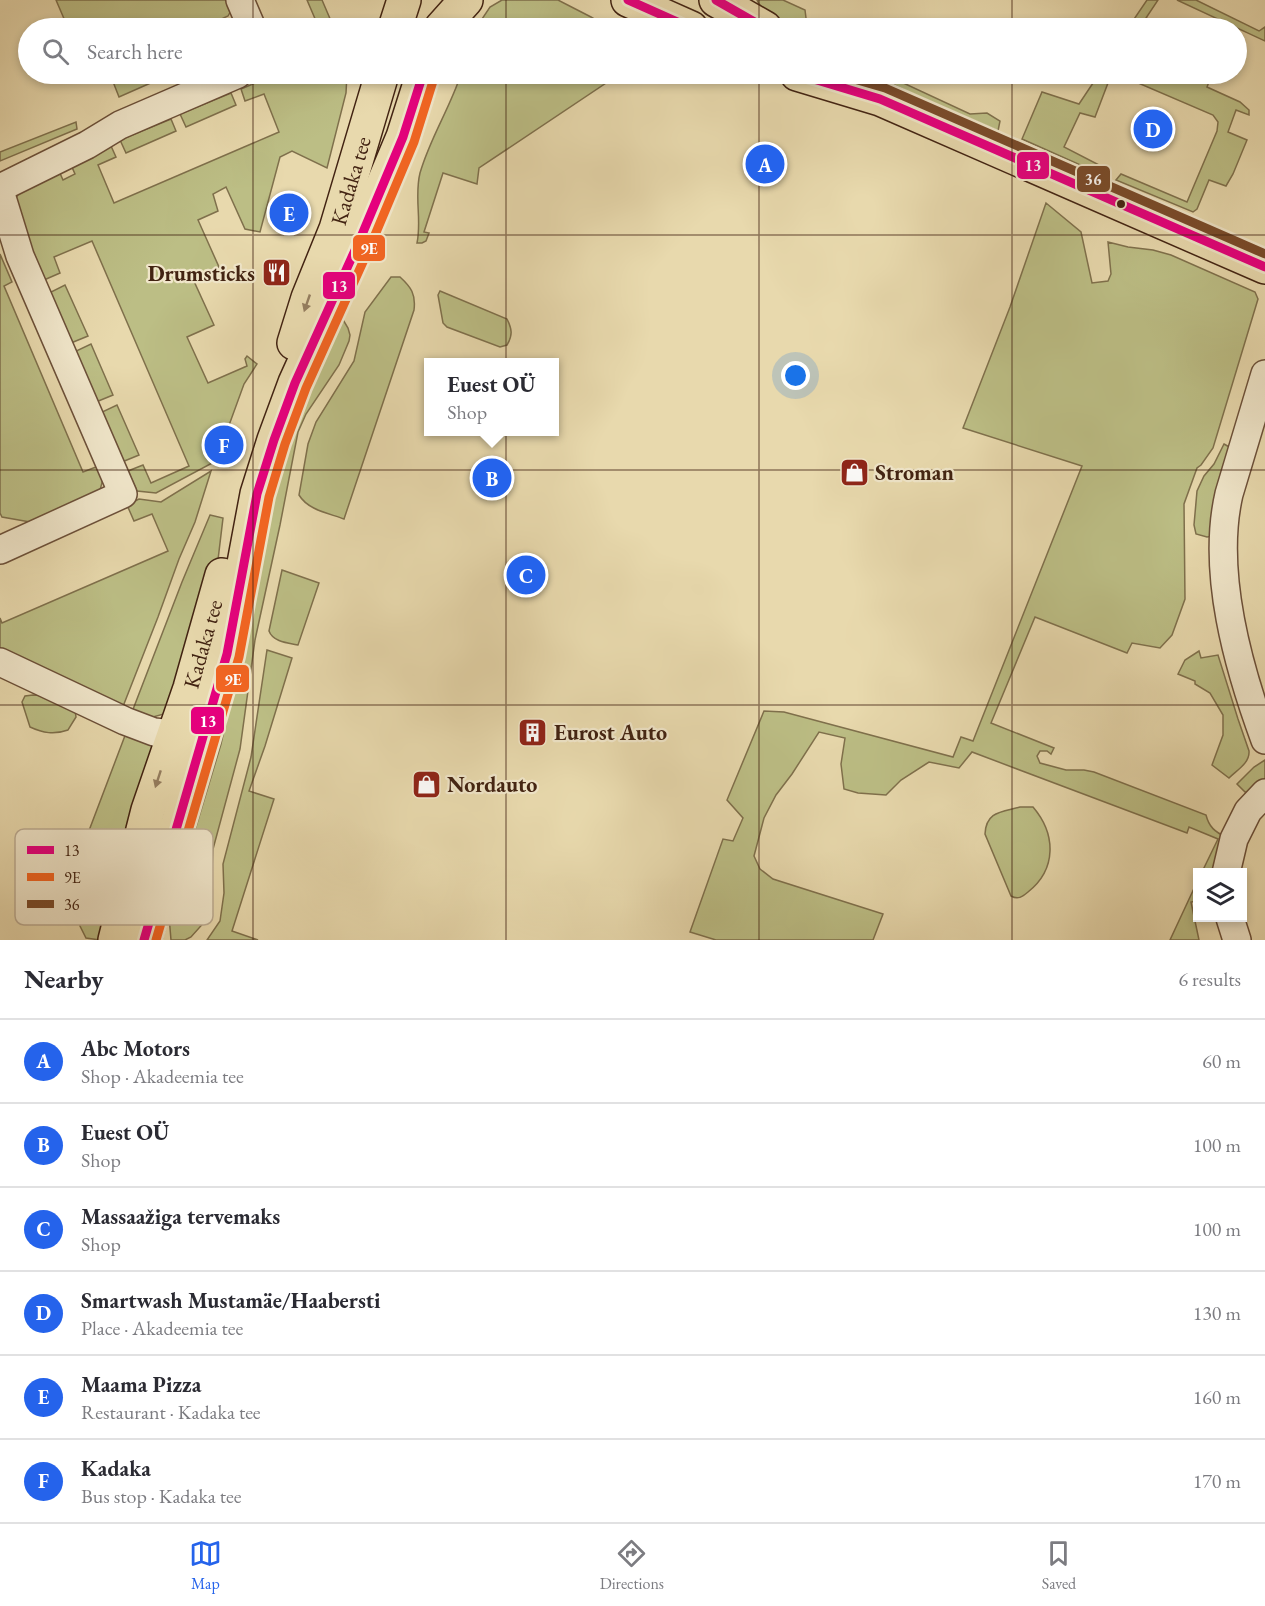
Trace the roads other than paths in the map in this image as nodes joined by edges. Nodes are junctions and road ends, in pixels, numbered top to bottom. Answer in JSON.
{"nodes":[{"id":1,"x":240,"y":0,"type":"edge"},
{"id":2,"x":447,"y":0,"type":"edge"},
{"id":3,"x":466,"y":0,"type":"edge"},
{"id":4,"x":628,"y":0,"type":"edge"},
{"id":5,"x":716,"y":0,"type":"edge"},
{"id":6,"x":248,"y":18,"type":"edge"},
{"id":7,"x":442,"y":18,"type":"edge"},
{"id":8,"x":449,"y":18,"type":"edge"},
{"id":9,"x":668,"y":18,"type":"edge"},
{"id":10,"x":748,"y":18,"type":"edge"},
{"id":11,"x":215,"y":84,"type":"edge"},
{"id":12,"x":379,"y":84,"type":"edge"},
{"id":13,"x":420,"y":84,"type":"edge"},
{"id":14,"x":830,"y":84,"type":"edge"},
{"id":15,"x":855,"y":84,"type":"edge"},
{"id":16,"x":880,"y":99,"type":"junction"},
{"id":17,"x":0,"y":190,"type":"edge"},
{"id":18,"x":1265,"y":267,"type":"edge"},
{"id":19,"x":1265,"y":374,"type":"edge"},
{"id":20,"x":0,"y":550,"type":"edge"},
{"id":21,"x":0,"y":662,"type":"edge"},
{"id":22,"x":1265,"y":741,"type":"edge"},
{"id":23,"x":186,"y":744,"type":"junction"},
{"id":24,"x":1265,"y":793,"type":"edge"},
{"id":25,"x":143,"y":829,"type":"edge"},
{"id":26,"x":170,"y":829,"type":"edge"},
{"id":27,"x":1227,"y":868,"type":"edge"},
{"id":28,"x":1231,"y":922,"type":"edge"},
{"id":29,"x":119,"y":925,"type":"edge"},
{"id":30,"x":115,"y":940,"type":"edge"},
{"id":31,"x":1237,"y":940,"type":"edge"}],
"edges":[{"from":1,"to":6,"type":"street"},
{"from":2,"to":7,"type":"main road"},
{"from":3,"to":8,"type":"main road"},
{"from":4,"to":9,"type":"main road"},
{"from":5,"to":10,"type":"main road"},
{"from":11,"to":17,"type":"street"},
{"from":12,"to":23,"type":"main road","name":"Kadaka tee","one_way":true},
{"from":13,"to":23,"type":"main road","name":"Kadaka tee"},
{"from":14,"to":16,"type":"main road"},
{"from":15,"to":16,"type":"main road"},
{"from":16,"to":18,"type":"main road"},
{"from":17,"to":20,"type":"street"},
{"from":19,"to":22,"type":"street"},
{"from":21,"to":23,"type":"street"},
{"from":23,"to":25,"type":"main road","name":"Kadaka tee","one_way":true},
{"from":23,"to":26,"type":"main road","name":"Kadaka tee"},
{"from":24,"to":27,"type":"street"},
{"from":28,"to":31,"type":"street"},
{"from":29,"to":30,"type":"main road","name":"Kadaka tee","one_way":true}]}
